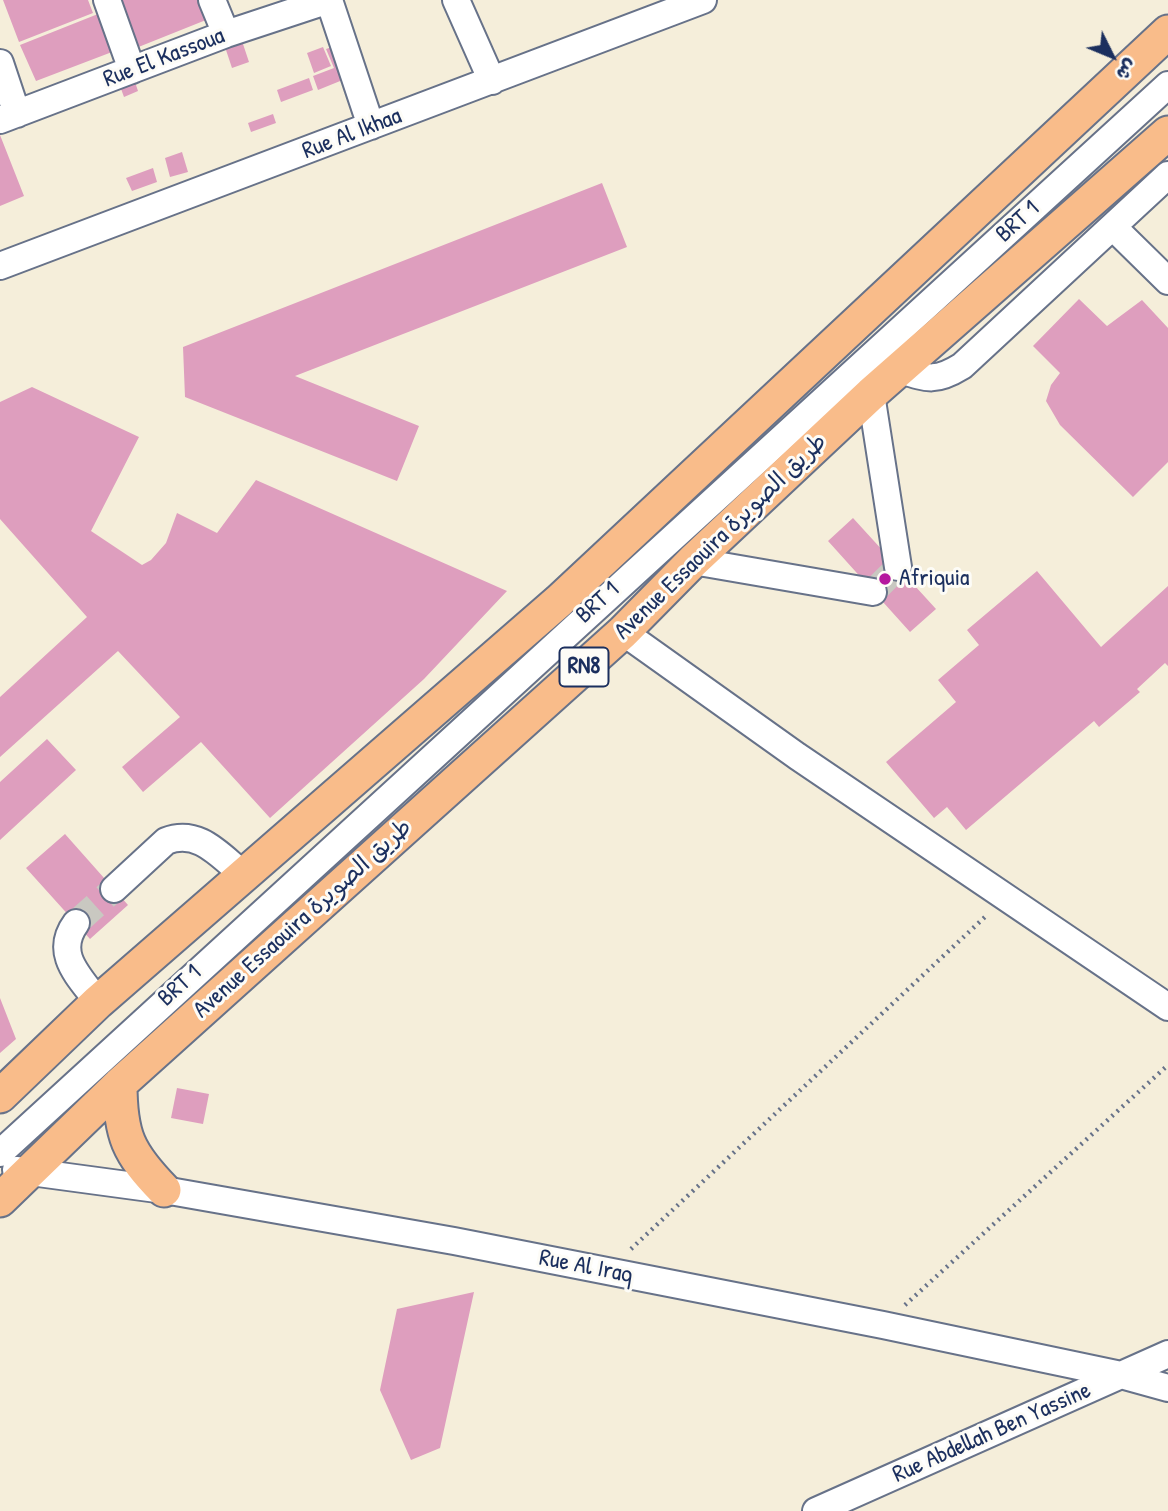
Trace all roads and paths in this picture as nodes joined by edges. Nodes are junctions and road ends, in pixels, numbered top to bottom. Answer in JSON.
{"nodes":[{"id":1,"x":107,"y":0,"type":"edge"},
{"id":2,"x":212,"y":0,"type":"edge"},
{"id":3,"x":329,"y":0,"type":"edge"},
{"id":4,"x":456,"y":0,"type":"edge"},
{"id":5,"x":703,"y":0,"type":"edge"},
{"id":6,"x":1168,"y":32,"type":"edge"},
{"id":7,"x":226,"y":34,"type":"junction"},
{"id":8,"x":0,"y":63,"type":"edge"},
{"id":9,"x":132,"y":70,"type":"junction"},
{"id":10,"x":492,"y":80,"type":"junction"},
{"id":11,"x":1168,"y":85,"type":"edge"},
{"id":12,"x":9,"y":117,"type":"edge"},
{"id":13,"x":372,"y":126,"type":"junction"},
{"id":14,"x":1168,"y":133,"type":"edge"},
{"id":15,"x":1168,"y":175,"type":"edge"},
{"id":16,"x":1113,"y":227,"type":"junction"},
{"id":17,"x":0,"y":266,"type":"edge"},
{"id":18,"x":1168,"y":281,"type":"edge"},
{"id":19,"x":901,"y":370,"type":"junction"},
{"id":20,"x":871,"y":394,"type":"junction"},
{"id":21,"x":694,"y":561,"type":"junction"},
{"id":22,"x":898,"y":567,"type":"dead end"},
{"id":23,"x":873,"y":592,"type":"dead end"},
{"id":24,"x":623,"y":632,"type":"junction"},
{"id":25,"x":244,"y":875,"type":"junction"},
{"id":26,"x":114,"y":889,"type":"tunnel mouth"},
{"id":27,"x":1005,"y":897,"type":"junction"},
{"id":28,"x":76,"y":923,"type":"tunnel mouth"},
{"id":29,"x":98,"y":1002,"type":"junction"},
{"id":30,"x":1168,"y":1007,"type":"edge"},
{"id":31,"x":1168,"y":1065,"type":"edge"},
{"id":32,"x":120,"y":1084,"type":"junction"},
{"id":33,"x":0,"y":1096,"type":"edge"},
{"id":34,"x":0,"y":1153,"type":"edge"},
{"id":35,"x":10,"y":1173,"type":"edge"},
{"id":36,"x":164,"y":1190,"type":"junction"},
{"id":37,"x":0,"y":1200,"type":"edge"},
{"id":38,"x":607,"y":1271,"type":"junction"},
{"id":39,"x":883,"y":1325,"type":"junction"},
{"id":40,"x":1168,"y":1354,"type":"edge"},
{"id":41,"x":1121,"y":1376,"type":"junction"},
{"id":42,"x":1168,"y":1388,"type":"edge"},
{"id":43,"x":816,"y":1511,"type":"edge"}],
"edges":[{"from":1,"to":9,"type":"street"},
{"from":2,"to":7,"type":"street"},
{"from":3,"to":7,"type":"street","name":"Rue El Kassoua"},
{"from":3,"to":13,"type":"street"},
{"from":4,"to":10,"type":"street"},
{"from":5,"to":10,"type":"street","name":"Rue Al Ikhaa"},
{"from":6,"to":25,"type":"main road","number":"RN8"},
{"from":7,"to":9,"type":"street","name":"Rue El Kassoua"},
{"from":8,"to":12,"type":"street"},
{"from":9,"to":12,"type":"street","name":"Rue El Kassoua"},
{"from":10,"to":13,"type":"street","name":"Rue Al Ikhaa"},
{"from":11,"to":34,"type":"street","name":"BRT 1"},
{"from":13,"to":17,"type":"street","name":"Rue Al Ikhaa"},
{"from":14,"to":19,"type":"main road","name":"Avenue Essaouira طريق الصويرة","number":"RN8"},
{"from":15,"to":16,"type":"street"},
{"from":16,"to":18,"type":"street"},
{"from":16,"to":19,"type":"street"},
{"from":19,"to":20,"type":"main road","name":"Avenue Essaouira طريق الصويرة","number":"RN8"},
{"from":20,"to":21,"type":"main road","name":"Avenue Essaouira طريق الصويرة","number":"RN8"},
{"from":20,"to":22,"type":"street"},
{"from":21,"to":23,"type":"street"},
{"from":21,"to":24,"type":"main road","name":"Avenue Essaouira طريق الصويرة","number":"RN8"},
{"from":24,"to":27,"type":"street"},
{"from":24,"to":32,"type":"main road","name":"Avenue Essaouira طريق الصويرة","number":"RN8"},
{"from":25,"to":26,"type":"street"},
{"from":25,"to":29,"type":"main road","number":"RN8"},
{"from":27,"to":30,"type":"street"},
{"from":27,"to":38,"type":"path"},
{"from":28,"to":29,"type":"street"},
{"from":29,"to":33,"type":"main road","number":"RN8"},
{"from":31,"to":39,"type":"path"},
{"from":32,"to":35,"type":"main road","name":"Avenue Essaouira طريق الصويرة","number":"RN8"},
{"from":32,"to":36,"type":"main road"},
{"from":35,"to":36,"type":"street","name":"Rue Al Iraq"},
{"from":35,"to":37,"type":"main road","name":"Avenue Essaouira طريق الصويرة","number":"RN8"},
{"from":36,"to":38,"type":"street","name":"Rue Al Iraq"},
{"from":38,"to":39,"type":"street","name":"Rue Al Iraq"},
{"from":39,"to":41,"type":"street","name":"Rue Al Iraq"},
{"from":40,"to":41,"type":"street","name":"Rue Abdellah Ben Yassine"},
{"from":41,"to":42,"type":"street","name":"Rue Al Iraq"},
{"from":41,"to":43,"type":"street","name":"Rue Abdellah Ben Yassine"}]}
